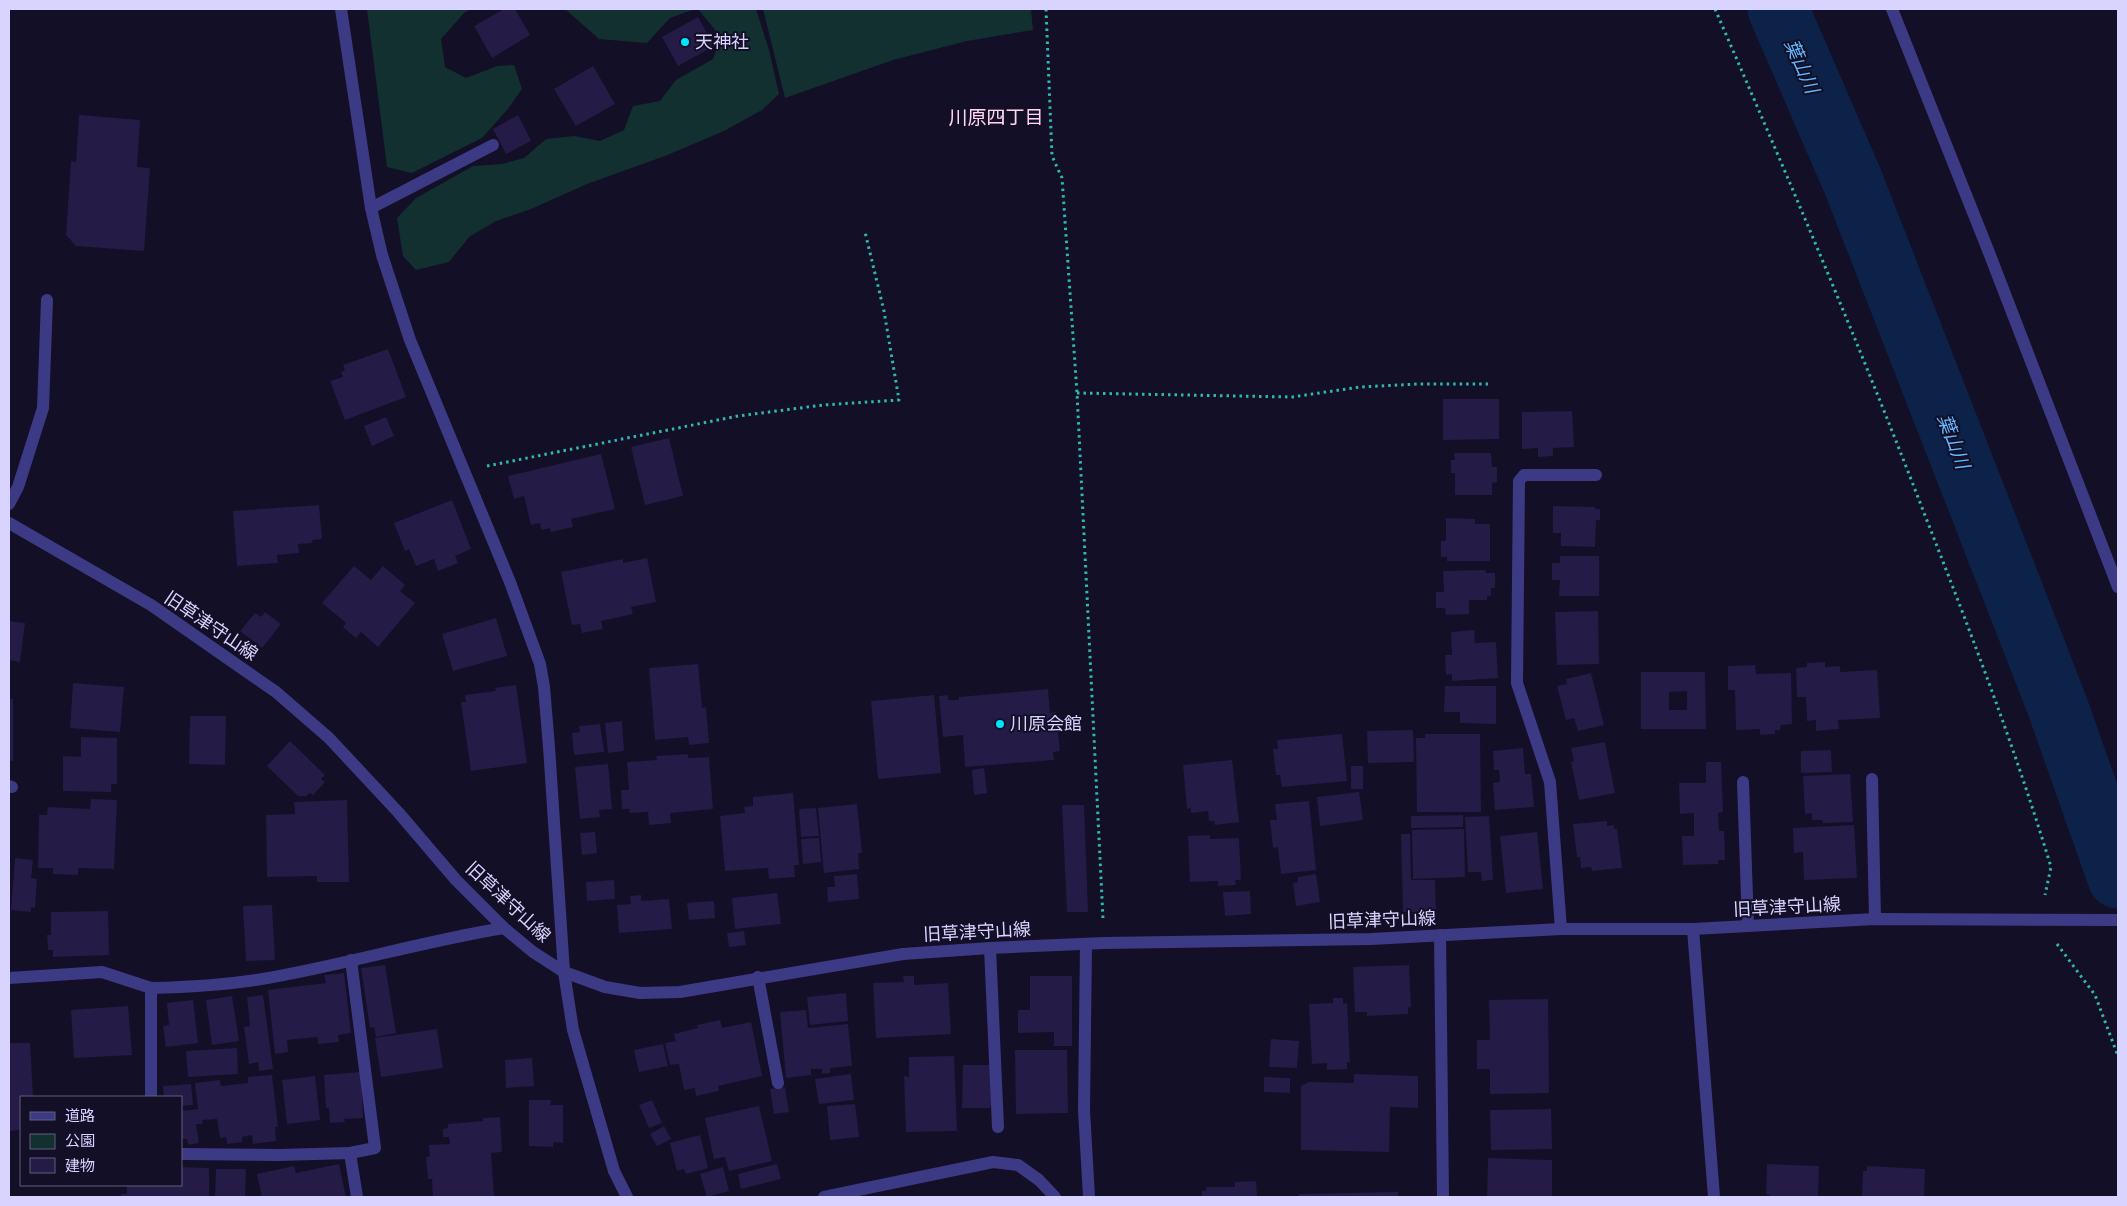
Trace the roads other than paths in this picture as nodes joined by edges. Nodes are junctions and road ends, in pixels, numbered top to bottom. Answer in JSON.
{"nodes":[{"id":1,"x":341,"y":9,"type":"edge"},
{"id":2,"x":1892,"y":9,"type":"edge"},
{"id":3,"x":493,"y":146,"type":"dead end"},
{"id":4,"x":371,"y":208,"type":"junction"},
{"id":5,"x":48,"y":300,"type":"dead end"},
{"id":6,"x":1596,"y":475,"type":"dead end"},
{"id":7,"x":9,"y":504,"type":"edge"},
{"id":8,"x":9,"y":523,"type":"edge"},
{"id":9,"x":2118,"y":587,"type":"edge"},
{"id":10,"x":1872,"y":779,"type":"dead end"},
{"id":11,"x":1743,"y":782,"type":"dead end"},
{"id":12,"x":1875,"y":919,"type":"junction"},
{"id":13,"x":2118,"y":920,"type":"edge"},
{"id":14,"x":1748,"y":926,"type":"junction"},
{"id":15,"x":504,"y":928,"type":"junction"},
{"id":16,"x":1561,"y":929,"type":"junction"},
{"id":17,"x":1692,"y":929,"type":"junction"},
{"id":18,"x":1440,"y":935,"type":"junction"},
{"id":19,"x":1086,"y":944,"type":"junction"},
{"id":20,"x":990,"y":948,"type":"junction"},
{"id":21,"x":351,"y":960,"type":"junction"},
{"id":22,"x":564,"y":972,"type":"junction"},
{"id":23,"x":758,"y":977,"type":"junction"},
{"id":24,"x":9,"y":978,"type":"edge"},
{"id":25,"x":151,"y":988,"type":"junction"},
{"id":26,"x":778,"y":1083,"type":"dead end"},
{"id":27,"x":151,"y":1096,"type":"edge"},
{"id":28,"x":998,"y":1127,"type":"dead end"},
{"id":29,"x":350,"y":1153,"type":"junction"},
{"id":30,"x":182,"y":1154,"type":"edge"},
{"id":31,"x":357,"y":1197,"type":"edge"},
{"id":32,"x":627,"y":1197,"type":"edge"},
{"id":33,"x":824,"y":1197,"type":"edge"},
{"id":34,"x":1055,"y":1197,"type":"edge"},
{"id":35,"x":1089,"y":1197,"type":"edge"},
{"id":36,"x":1443,"y":1197,"type":"edge"},
{"id":37,"x":1714,"y":1197,"type":"edge"}],
"edges":[{"from":1,"to":4,"type":"street"},
{"from":2,"to":9,"type":"street"},
{"from":3,"to":4,"type":"street"},
{"from":4,"to":22,"type":"street"},
{"from":5,"to":7,"type":"street"},
{"from":6,"to":16,"type":"street"},
{"from":8,"to":15,"type":"street","name":"旧草津守山線"},
{"from":10,"to":12,"type":"street"},
{"from":11,"to":14,"type":"street"},
{"from":12,"to":13,"type":"street","name":"旧草津守山線"},
{"from":12,"to":14,"type":"street","name":"旧草津守山線"},
{"from":14,"to":17,"type":"street","name":"旧草津守山線"},
{"from":15,"to":21,"type":"street"},
{"from":15,"to":22,"type":"street","name":"旧草津守山線"},
{"from":16,"to":17,"type":"street","name":"旧草津守山線"},
{"from":16,"to":18,"type":"street","name":"旧草津守山線"},
{"from":17,"to":37,"type":"street"},
{"from":18,"to":19,"type":"street","name":"旧草津守山線"},
{"from":18,"to":36,"type":"street"},
{"from":19,"to":20,"type":"street","name":"旧草津守山線"},
{"from":19,"to":35,"type":"street"},
{"from":20,"to":23,"type":"street","name":"旧草津守山線"},
{"from":20,"to":28,"type":"street"},
{"from":21,"to":25,"type":"street"},
{"from":21,"to":29,"type":"street"},
{"from":22,"to":23,"type":"street","name":"旧草津守山線"},
{"from":22,"to":32,"type":"street"},
{"from":23,"to":26,"type":"street"},
{"from":24,"to":25,"type":"street"},
{"from":25,"to":27,"type":"street"},
{"from":29,"to":30,"type":"street"},
{"from":29,"to":31,"type":"street"},
{"from":33,"to":34,"type":"street"}]}
